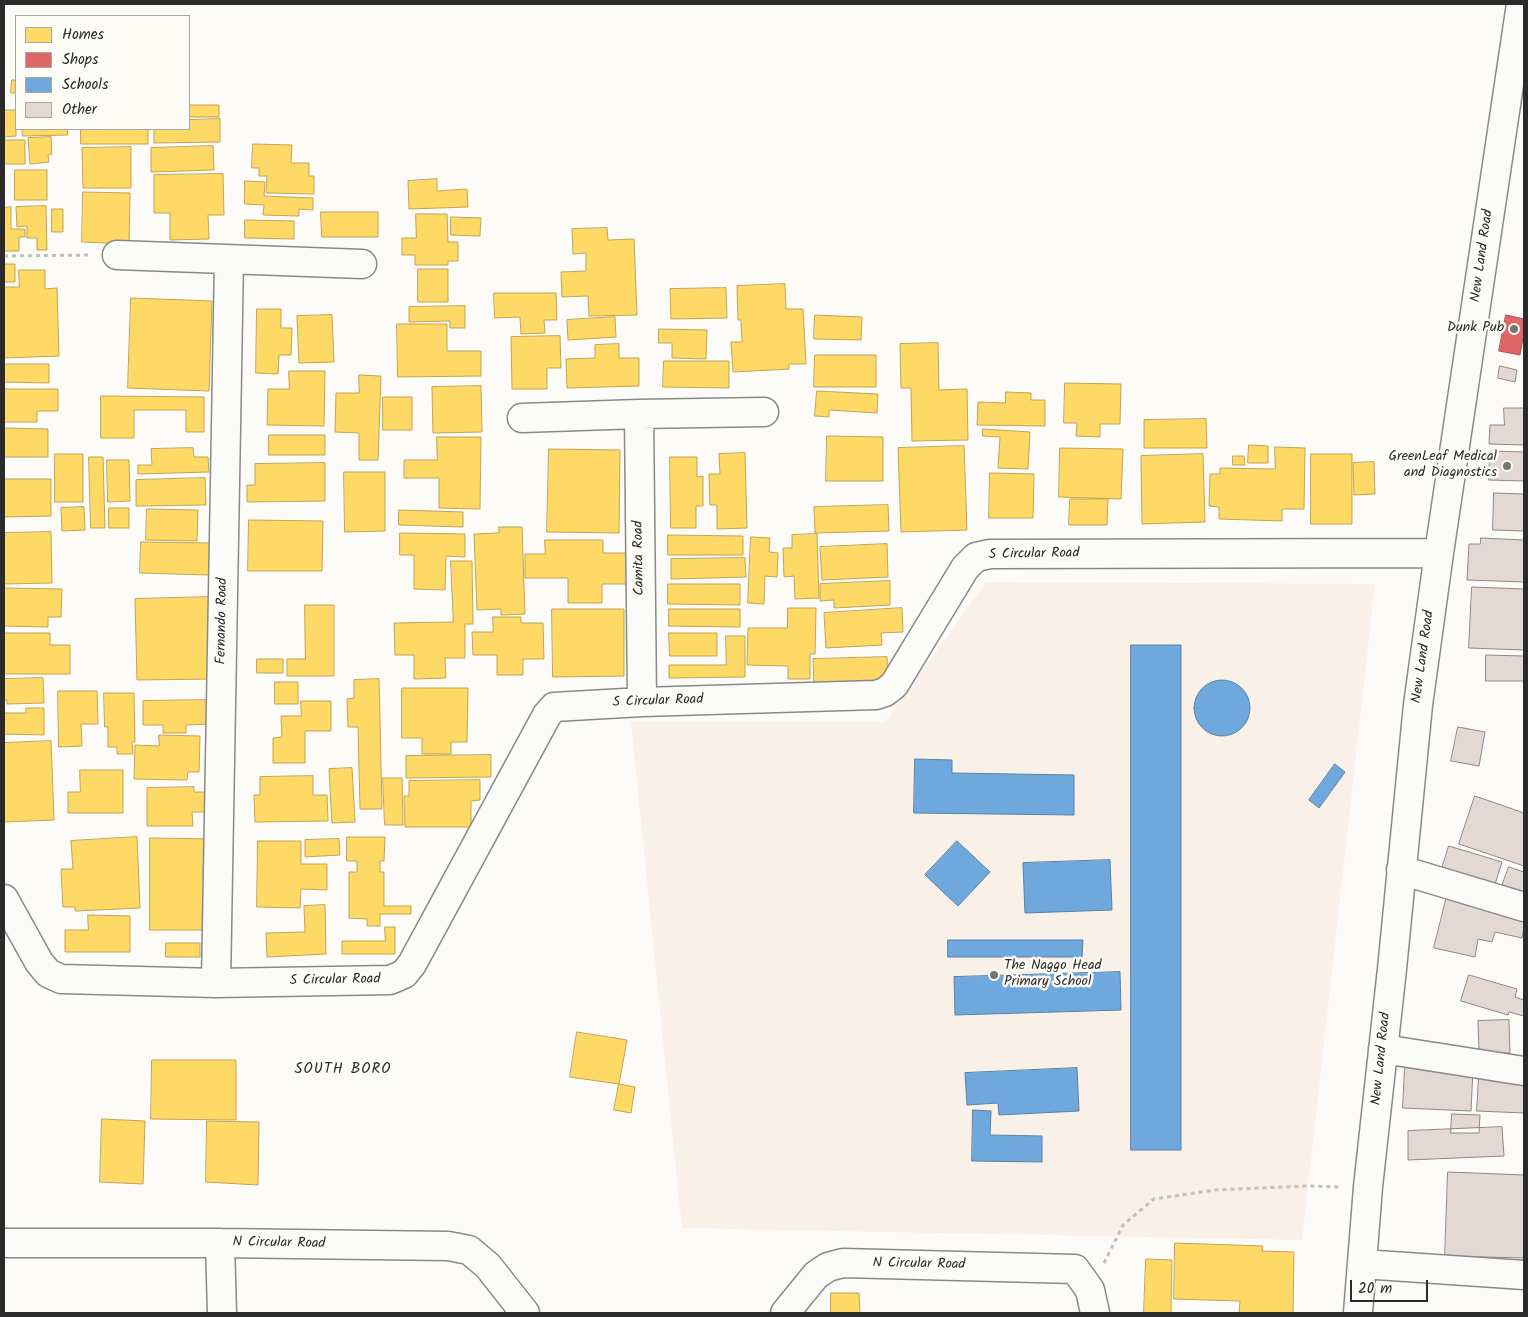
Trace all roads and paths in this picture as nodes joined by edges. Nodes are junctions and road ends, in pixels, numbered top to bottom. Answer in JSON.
{"nodes":[{"id":1,"x":1521,"y":4,"type":"edge"},
{"id":2,"x":117,"y":255,"type":"joint"},
{"id":3,"x":4,"y":256,"type":"edge"},
{"id":4,"x":229,"y":260,"type":"junction"},
{"id":5,"x":362,"y":264,"type":"dead end"},
{"id":6,"x":764,"y":412,"type":"dead end"},
{"id":7,"x":639,"y":414,"type":"junction"},
{"id":8,"x":522,"y":418,"type":"dead end"},
{"id":9,"x":1438,"y":553,"type":"junction"},
{"id":10,"x":642,"y":702,"type":"junction"},
{"id":11,"x":1401,"y":870,"type":"junction"},
{"id":12,"x":4,"y":899,"type":"edge"},
{"id":13,"x":1524,"y":907,"type":"edge"},
{"id":14,"x":216,"y":983,"type":"junction"},
{"id":15,"x":1383,"y":1049,"type":"junction"},
{"id":16,"x":1524,"y":1071,"type":"edge"},
{"id":17,"x":1368,"y":1187,"type":"junction"},
{"id":18,"x":4,"y":1243,"type":"edge"},
{"id":19,"x":220,"y":1243,"type":"junction"},
{"id":20,"x":1362,"y":1264,"type":"junction"},
{"id":21,"x":1524,"y":1275,"type":"edge"},
{"id":22,"x":1087,"y":1291,"type":"edge"},
{"id":23,"x":222,"y":1313,"type":"edge"},
{"id":24,"x":525,"y":1313,"type":"edge"},
{"id":25,"x":785,"y":1313,"type":"edge"},
{"id":26,"x":1358,"y":1313,"type":"edge"}],
"edges":[{"from":1,"to":9,"type":"street","name":"New Land Road"},
{"from":2,"to":3,"type":"path"},
{"from":2,"to":4,"type":"street"},
{"from":4,"to":5,"type":"street"},
{"from":4,"to":14,"type":"street","name":"Fernando Road"},
{"from":6,"to":7,"type":"street"},
{"from":7,"to":8,"type":"street"},
{"from":7,"to":10,"type":"street","name":"Camita Road"},
{"from":9,"to":10,"type":"street","name":"S Circular Road"},
{"from":9,"to":11,"type":"street","name":"New Land Road"},
{"from":10,"to":14,"type":"street","name":"S Circular Road"},
{"from":11,"to":13,"type":"street"},
{"from":11,"to":15,"type":"street","name":"New Land Road"},
{"from":12,"to":14,"type":"street","name":"S Circular Road"},
{"from":15,"to":16,"type":"street"},
{"from":15,"to":17,"type":"street","name":"New Land Road"},
{"from":17,"to":20,"type":"street","name":"New Land Road"},
{"from":17,"to":22,"type":"path"},
{"from":18,"to":19,"type":"street","name":"N Circular Road"},
{"from":19,"to":23,"type":"street"},
{"from":19,"to":24,"type":"street","name":"N Circular Road"},
{"from":20,"to":21,"type":"street"},
{"from":20,"to":26,"type":"street","name":"New Land Road"},
{"from":22,"to":25,"type":"street","name":"N Circular Road"}]}
